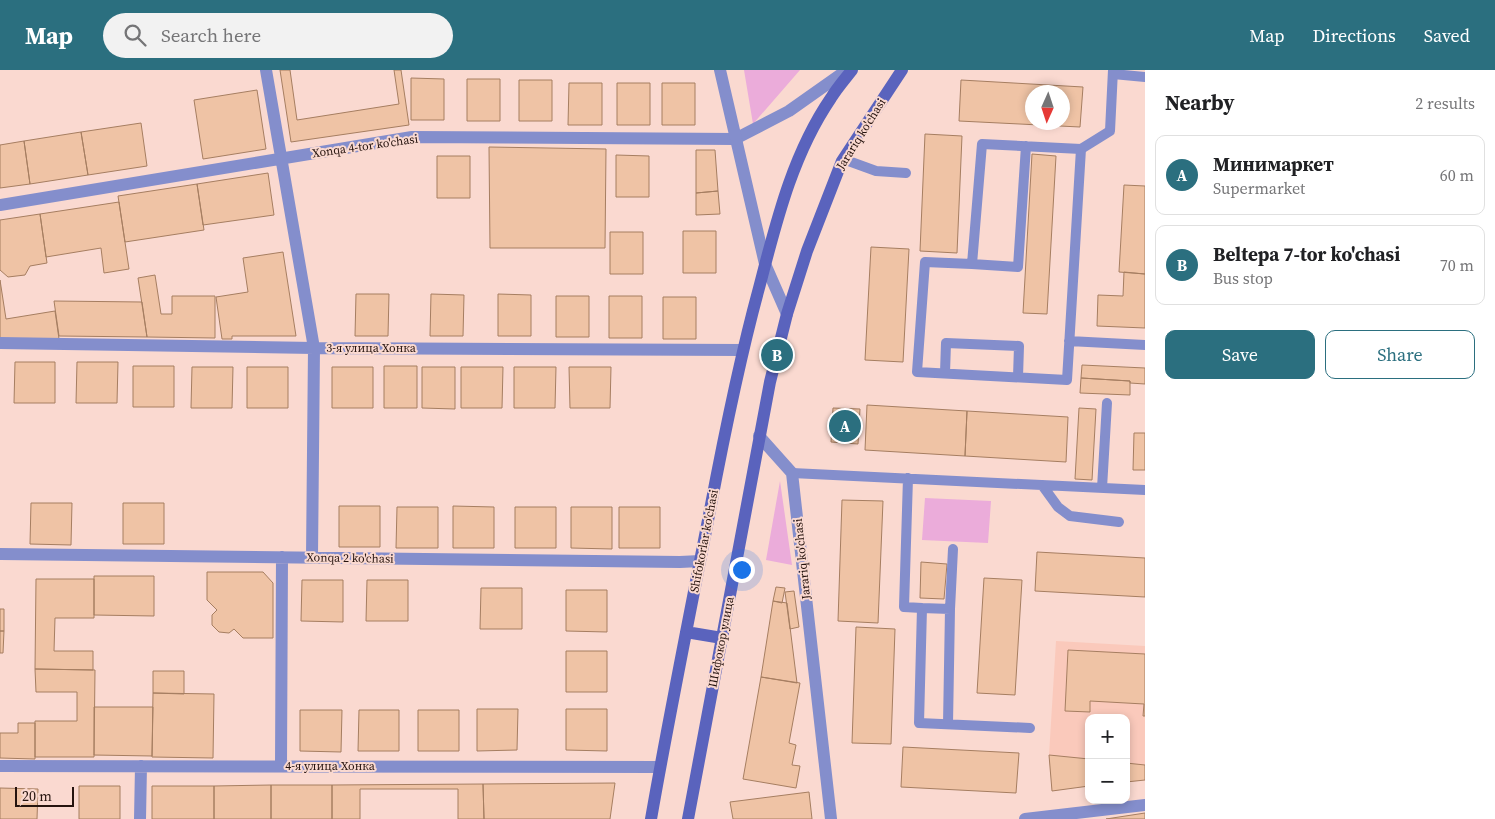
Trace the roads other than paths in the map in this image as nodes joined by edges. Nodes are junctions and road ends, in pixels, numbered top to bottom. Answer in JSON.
{"nodes":[{"id":1,"x":266,"y":70,"type":"edge"},
{"id":2,"x":720,"y":70,"type":"edge"},
{"id":3,"x":847,"y":70,"type":"edge"},
{"id":4,"x":852,"y":70,"type":"edge"},
{"id":5,"x":902,"y":70,"type":"edge"},
{"id":6,"x":1113,"y":72,"type":"edge"},
{"id":7,"x":1145,"y":77,"type":"edge"},
{"id":8,"x":735,"y":138,"type":"junction"},
{"id":9,"x":1026,"y":146,"type":"junction"},
{"id":10,"x":1081,"y":149,"type":"junction"},
{"id":11,"x":281,"y":158,"type":"junction"},
{"id":12,"x":843,"y":159,"type":"junction"},
{"id":13,"x":906,"y":173,"type":"dead end"},
{"id":14,"x":0,"y":205,"type":"edge"},
{"id":15,"x":765,"y":264,"type":"junction"},
{"id":16,"x":972,"y":264,"type":"junction"},
{"id":17,"x":787,"y":314,"type":"junction"},
{"id":18,"x":1069,"y":341,"type":"junction"},
{"id":19,"x":0,"y":343,"type":"edge"},
{"id":20,"x":1145,"y":345,"type":"edge"},
{"id":21,"x":314,"y":348,"type":"junction"},
{"id":22,"x":742,"y":350,"type":"junction"},
{"id":23,"x":945,"y":373,"type":"junction"},
{"id":24,"x":1018,"y":378,"type":"junction"},
{"id":25,"x":1107,"y":403,"type":"dead end"},
{"id":26,"x":759,"y":436,"type":"junction"},
{"id":27,"x":792,"y":473,"type":"junction"},
{"id":28,"x":908,"y":478,"type":"junction"},
{"id":29,"x":1042,"y":485,"type":"junction"},
{"id":30,"x":1102,"y":488,"type":"junction"},
{"id":31,"x":1145,"y":490,"type":"edge"},
{"id":32,"x":1119,"y":522,"type":"dead end"},
{"id":33,"x":953,"y":549,"type":"dead end"},
{"id":34,"x":0,"y":554,"type":"edge"},
{"id":35,"x":282,"y":557,"type":"junction"},
{"id":36,"x":312,"y":558,"type":"junction"},
{"id":37,"x":700,"y":561,"type":"junction"},
{"id":38,"x":922,"y":608,"type":"junction"},
{"id":39,"x":950,"y":609,"type":"junction"},
{"id":40,"x":686,"y":632,"type":"junction"},
{"id":41,"x":722,"y":638,"type":"junction"},
{"id":42,"x":948,"y":724,"type":"junction"},
{"id":43,"x":1030,"y":728,"type":"dead end"},
{"id":44,"x":0,"y":766,"type":"edge"},
{"id":45,"x":141,"y":766,"type":"junction"},
{"id":46,"x":282,"y":766,"type":"junction"},
{"id":47,"x":660,"y":767,"type":"junction"},
{"id":48,"x":1145,"y":805,"type":"edge"},
{"id":49,"x":140,"y":819,"type":"edge"},
{"id":50,"x":652,"y":819,"type":"edge"},
{"id":51,"x":688,"y":819,"type":"edge"},
{"id":52,"x":831,"y":819,"type":"edge"},
{"id":53,"x":1025,"y":819,"type":"edge"}],
"edges":[{"from":1,"to":11,"type":"street"},
{"from":2,"to":8,"type":"street"},
{"from":3,"to":8,"type":"street"},
{"from":4,"to":15,"type":"main road"},
{"from":5,"to":12,"type":"main road","name":"Jarariq ko'chasi"},
{"from":6,"to":7,"type":"lane"},
{"from":6,"to":10,"type":"lane"},
{"from":8,"to":11,"type":"street","name":"Xonqa 4-tor ko'chasi"},
{"from":8,"to":15,"type":"street"},
{"from":9,"to":10,"type":"lane"},
{"from":9,"to":16,"type":"lane"},
{"from":9,"to":16,"type":"lane"},
{"from":10,"to":18,"type":"lane"},
{"from":11,"to":14,"type":"street","name":"Xonqa 4-tor ko'chasi"},
{"from":11,"to":21,"type":"street"},
{"from":12,"to":13,"type":"lane"},
{"from":12,"to":17,"type":"main road","name":"Jarariq ko'chasi"},
{"from":15,"to":17,"type":"street"},
{"from":15,"to":22,"type":"main road","name":"Shifokorlar ko'chasi"},
{"from":16,"to":23,"type":"lane"},
{"from":17,"to":26,"type":"main road","name":"Jarariq ko'chasi"},
{"from":18,"to":20,"type":"lane"},
{"from":18,"to":24,"type":"lane"},
{"from":19,"to":21,"type":"street","name":"3-я улица Хонка"},
{"from":21,"to":22,"type":"street","name":"3-я улица Хонка"},
{"from":21,"to":36,"type":"street"},
{"from":22,"to":37,"type":"main road","name":"Shifokorlar ko'chasi"},
{"from":23,"to":24,"type":"lane"},
{"from":23,"to":24,"type":"lane"},
{"from":25,"to":30,"type":"lane"},
{"from":26,"to":27,"type":"street"},
{"from":26,"to":41,"type":"main road","name":"Шифокор улица"},
{"from":27,"to":28,"type":"lane"},
{"from":27,"to":52,"type":"street","name":"Jarariq ko'chasi"},
{"from":28,"to":29,"type":"lane"},
{"from":28,"to":38,"type":"lane"},
{"from":29,"to":30,"type":"lane"},
{"from":29,"to":32,"type":"lane"},
{"from":30,"to":31,"type":"lane"},
{"from":33,"to":39,"type":"lane"},
{"from":34,"to":35,"type":"street","name":"Xonqa 2 ko'chasi"},
{"from":35,"to":36,"type":"street","name":"Xonqa 2 ko'chasi"},
{"from":35,"to":46,"type":"street"},
{"from":36,"to":37,"type":"street","name":"Xonqa 2 ko'chasi"},
{"from":37,"to":40,"type":"main road","name":"Shifokorlar ko'chasi"},
{"from":38,"to":39,"type":"lane"},
{"from":38,"to":42,"type":"lane"},
{"from":39,"to":42,"type":"lane"},
{"from":40,"to":41,"type":"main road"},
{"from":40,"to":47,"type":"main road","name":"Shifokorlar ko'chasi"},
{"from":41,"to":51,"type":"main road","name":"Шифокор улица"},
{"from":42,"to":43,"type":"lane"},
{"from":44,"to":45,"type":"street","name":"4-я улица Хонка"},
{"from":45,"to":46,"type":"street","name":"4-я улица Хонка"},
{"from":45,"to":49,"type":"street"},
{"from":46,"to":47,"type":"street","name":"4-я улица Хонка"},
{"from":47,"to":50,"type":"main road","name":"Shifokorlar ko'chasi"},
{"from":48,"to":53,"type":"street"}]}
